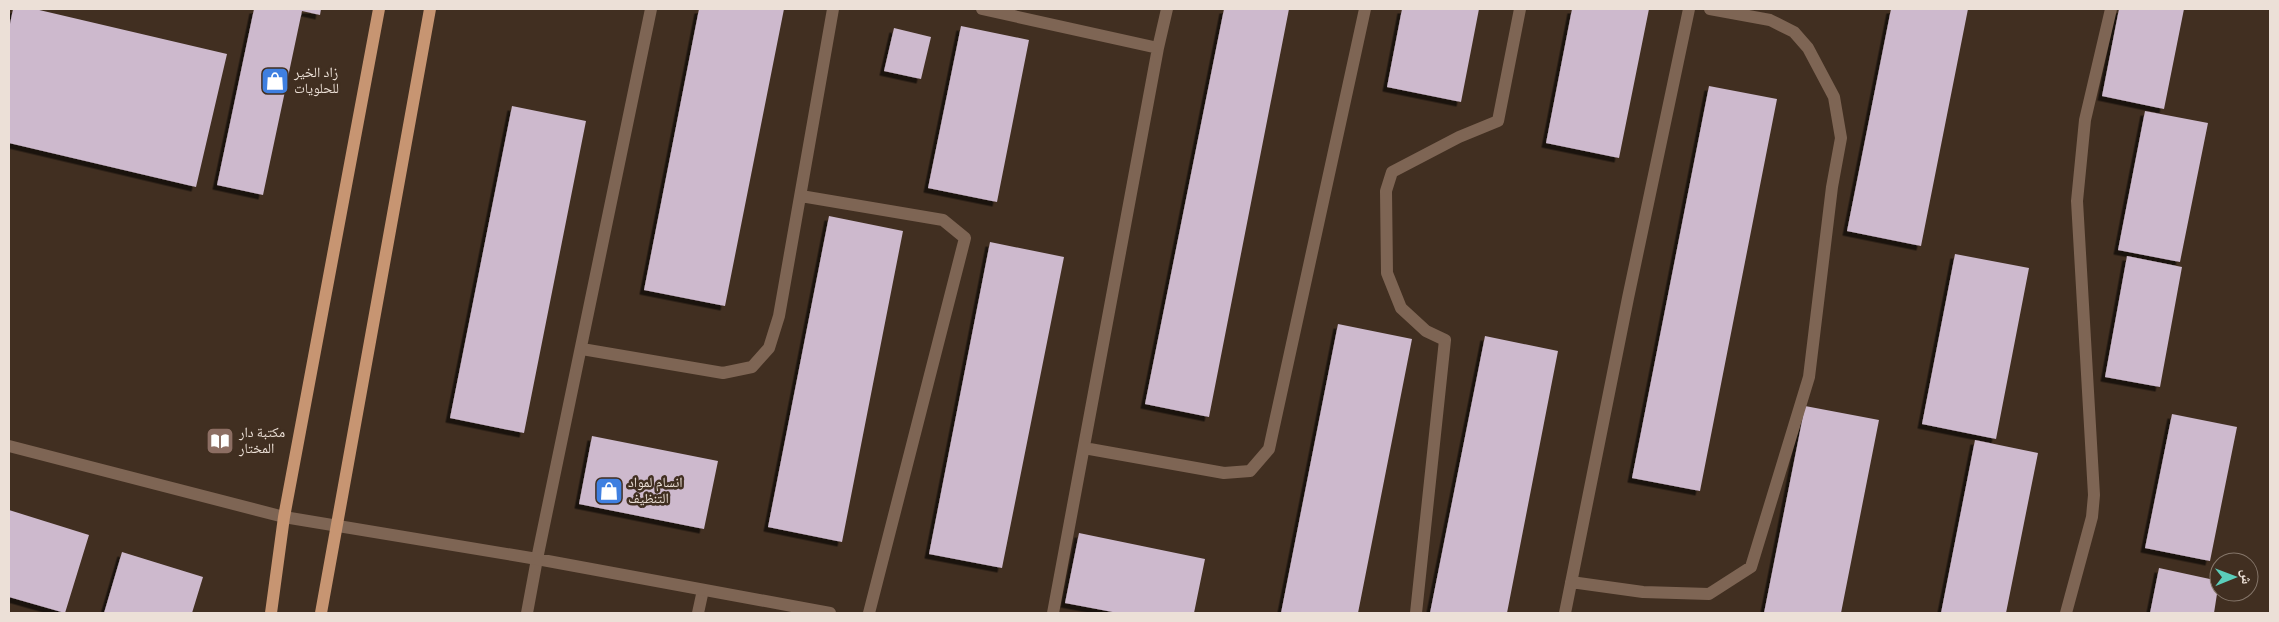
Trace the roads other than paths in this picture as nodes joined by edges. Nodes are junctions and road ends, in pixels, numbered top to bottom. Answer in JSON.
{"nodes":[{"id":1,"x":379,"y":9,"type":"edge"},
{"id":2,"x":430,"y":9,"type":"edge"},
{"id":3,"x":651,"y":9,"type":"edge"},
{"id":4,"x":833,"y":9,"type":"edge"},
{"id":5,"x":982,"y":9,"type":"edge"},
{"id":6,"x":1167,"y":9,"type":"edge"},
{"id":7,"x":1366,"y":9,"type":"edge"},
{"id":8,"x":1520,"y":9,"type":"edge"},
{"id":9,"x":1689,"y":9,"type":"edge"},
{"id":10,"x":1710,"y":9,"type":"edge"},
{"id":11,"x":2111,"y":9,"type":"edge"},
{"id":12,"x":1158,"y":48,"type":"junction"},
{"id":13,"x":801,"y":196,"type":"junction"},
{"id":14,"x":582,"y":349,"type":"junction"},
{"id":15,"x":9,"y":446,"type":"edge"},
{"id":16,"x":1084,"y":448,"type":"junction"},
{"id":17,"x":284,"y":517,"type":"junction"},
{"id":18,"x":338,"y":526,"type":"junction"},
{"id":19,"x":537,"y":559,"type":"junction"},
{"id":20,"x":1571,"y":582,"type":"junction"},
{"id":21,"x":702,"y":590,"type":"junction"},
{"id":22,"x":271,"y":613,"type":"edge"},
{"id":23,"x":321,"y":613,"type":"edge"},
{"id":24,"x":527,"y":613,"type":"edge"},
{"id":25,"x":698,"y":613,"type":"edge"},
{"id":26,"x":830,"y":613,"type":"edge"},
{"id":27,"x":869,"y":613,"type":"edge"},
{"id":28,"x":1053,"y":613,"type":"edge"},
{"id":29,"x":1416,"y":613,"type":"edge"},
{"id":30,"x":1565,"y":613,"type":"edge"},
{"id":31,"x":2066,"y":613,"type":"edge"}],
"edges":[{"from":1,"to":17,"type":"main road"},
{"from":2,"to":18,"type":"main road"},
{"from":3,"to":14,"type":"street"},
{"from":4,"to":13,"type":"street"},
{"from":5,"to":12,"type":"street"},
{"from":6,"to":12,"type":"street"},
{"from":7,"to":16,"type":"street"},
{"from":8,"to":29,"type":"street"},
{"from":9,"to":20,"type":"street"},
{"from":10,"to":20,"type":"street"},
{"from":11,"to":31,"type":"street"},
{"from":12,"to":16,"type":"street"},
{"from":13,"to":14,"type":"street"},
{"from":13,"to":27,"type":"street"},
{"from":14,"to":19,"type":"street"},
{"from":15,"to":17,"type":"street"},
{"from":16,"to":28,"type":"street"},
{"from":17,"to":18,"type":"street"},
{"from":17,"to":22,"type":"main road"},
{"from":18,"to":19,"type":"street"},
{"from":18,"to":23,"type":"main road"},
{"from":19,"to":21,"type":"street"},
{"from":19,"to":24,"type":"street"},
{"from":20,"to":30,"type":"street"},
{"from":21,"to":25,"type":"street"},
{"from":21,"to":26,"type":"street"}]}
